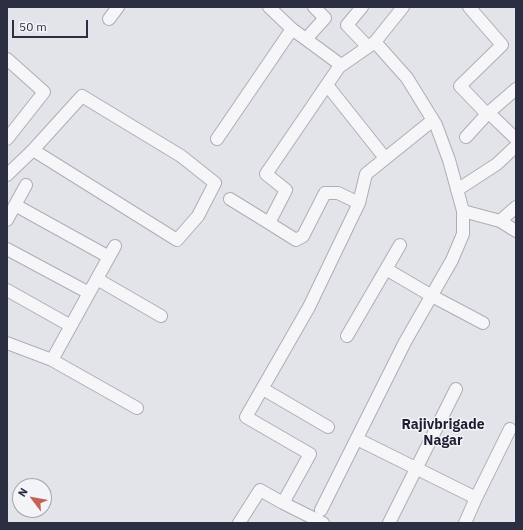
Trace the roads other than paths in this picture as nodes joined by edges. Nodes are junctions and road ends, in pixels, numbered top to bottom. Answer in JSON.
{"nodes":[{"id":1,"x":118,"y":7,"type":"edge"},
{"id":2,"x":269,"y":7,"type":"edge"},
{"id":3,"x":314,"y":7,"type":"edge"},
{"id":4,"x":362,"y":7,"type":"edge"},
{"id":5,"x":403,"y":7,"type":"edge"},
{"id":6,"x":469,"y":7,"type":"edge"},
{"id":7,"x":109,"y":19,"type":"dead end"},
{"id":8,"x":292,"y":29,"type":"junction"},
{"id":9,"x":306,"y":39,"type":"junction"},
{"id":10,"x":371,"y":45,"type":"junction"},
{"id":11,"x":7,"y":59,"type":"edge"},
{"id":12,"x":341,"y":65,"type":"junction"},
{"id":13,"x":327,"y":85,"type":"junction"},
{"id":14,"x":516,"y":89,"type":"edge"},
{"id":15,"x":488,"y":113,"type":"junction"},
{"id":16,"x":433,"y":120,"type":"junction"},
{"id":17,"x":9,"y":133,"type":"edge"},
{"id":18,"x":466,"y":137,"type":"dead end"},
{"id":19,"x":217,"y":139,"type":"dead end"},
{"id":20,"x":516,"y":139,"type":"edge"},
{"id":21,"x":516,"y":146,"type":"edge"},
{"id":22,"x":33,"y":150,"type":"junction"},
{"id":23,"x":385,"y":158,"type":"junction"},
{"id":24,"x":7,"y":175,"type":"edge"},
{"id":25,"x":26,"y":185,"type":"dead end"},
{"id":26,"x":457,"y":190,"type":"junction"},
{"id":27,"x":230,"y":199,"type":"dead end"},
{"id":28,"x":359,"y":203,"type":"junction"},
{"id":29,"x":15,"y":205,"type":"junction"},
{"id":30,"x":516,"y":207,"type":"edge"},
{"id":31,"x":463,"y":211,"type":"junction"},
{"id":32,"x":7,"y":220,"type":"edge"},
{"id":33,"x":500,"y":222,"type":"junction"},
{"id":34,"x":269,"y":223,"type":"junction"},
{"id":35,"x":516,"y":231,"type":"edge"},
{"id":36,"x":400,"y":245,"type":"dead end"},
{"id":37,"x":115,"y":246,"type":"dead end"},
{"id":38,"x":7,"y":249,"type":"edge"},
{"id":39,"x":109,"y":257,"type":"junction"},
{"id":40,"x":386,"y":269,"type":"junction"},
{"id":41,"x":97,"y":279,"type":"junction"},
{"id":42,"x":7,"y":290,"type":"edge"},
{"id":43,"x":89,"y":293,"type":"junction"},
{"id":44,"x":432,"y":296,"type":"junction"},
{"id":45,"x":161,"y":316,"type":"dead end"},
{"id":46,"x":483,"y":323,"type":"dead end"},
{"id":47,"x":71,"y":326,"type":"junction"},
{"id":48,"x":347,"y":336,"type":"dead end"},
{"id":49,"x":7,"y":342,"type":"edge"},
{"id":50,"x":52,"y":360,"type":"junction"},
{"id":51,"x":263,"y":389,"type":"junction"},
{"id":52,"x":456,"y":389,"type":"dead end"},
{"id":53,"x":137,"y":408,"type":"dead end"},
{"id":54,"x":328,"y":427,"type":"dead end"},
{"id":55,"x":510,"y":429,"type":"dead end"},
{"id":56,"x":357,"y":439,"type":"junction"},
{"id":57,"x":416,"y":468,"type":"junction"},
{"id":58,"x":476,"y":498,"type":"junction"},
{"id":59,"x":283,"y":503,"type":"junction"},
{"id":60,"x":321,"y":510,"type":"dead end"},
{"id":61,"x":239,"y":523,"type":"edge"},
{"id":62,"x":323,"y":523,"type":"edge"},
{"id":63,"x":388,"y":523,"type":"edge"},
{"id":64,"x":465,"y":523,"type":"edge"}],
"edges":[{"from":1,"to":7,"type":"street"},
{"from":2,"to":8,"type":"street"},
{"from":3,"to":9,"type":"street"},
{"from":4,"to":10,"type":"street"},
{"from":5,"to":10,"type":"street"},
{"from":6,"to":15,"type":"street"},
{"from":8,"to":9,"type":"street"},
{"from":8,"to":19,"type":"street"},
{"from":9,"to":12,"type":"street"},
{"from":10,"to":12,"type":"street"},
{"from":10,"to":16,"type":"street"},
{"from":11,"to":17,"type":"street"},
{"from":12,"to":13,"type":"street"},
{"from":13,"to":23,"type":"street"},
{"from":13,"to":34,"type":"street"},
{"from":14,"to":15,"type":"street"},
{"from":15,"to":18,"type":"street"},
{"from":15,"to":20,"type":"street"},
{"from":16,"to":23,"type":"street"},
{"from":16,"to":26,"type":"street"},
{"from":21,"to":26,"type":"street"},
{"from":22,"to":22,"type":"street"},
{"from":22,"to":24,"type":"street"},
{"from":23,"to":28,"type":"street"},
{"from":25,"to":29,"type":"street"},
{"from":26,"to":31,"type":"street"},
{"from":27,"to":34,"type":"street"},
{"from":28,"to":34,"type":"street"},
{"from":28,"to":51,"type":"street"},
{"from":29,"to":32,"type":"street"},
{"from":29,"to":39,"type":"street"},
{"from":30,"to":33,"type":"street"},
{"from":31,"to":33,"type":"street"},
{"from":31,"to":44,"type":"street"},
{"from":33,"to":35,"type":"street"},
{"from":36,"to":40,"type":"street"},
{"from":37,"to":39,"type":"street"},
{"from":38,"to":43,"type":"street"},
{"from":39,"to":41,"type":"street"},
{"from":40,"to":44,"type":"street"},
{"from":40,"to":48,"type":"street"},
{"from":41,"to":43,"type":"street"},
{"from":41,"to":45,"type":"street"},
{"from":42,"to":47,"type":"street"},
{"from":43,"to":47,"type":"street"},
{"from":44,"to":46,"type":"street"},
{"from":44,"to":56,"type":"street"},
{"from":47,"to":50,"type":"street"},
{"from":49,"to":50,"type":"street"},
{"from":50,"to":53,"type":"street"},
{"from":51,"to":54,"type":"street"},
{"from":51,"to":59,"type":"street"},
{"from":52,"to":57,"type":"street"},
{"from":55,"to":58,"type":"street"},
{"from":56,"to":57,"type":"street"},
{"from":56,"to":60,"type":"street"},
{"from":57,"to":58,"type":"street"},
{"from":57,"to":63,"type":"street"},
{"from":58,"to":64,"type":"street"},
{"from":59,"to":61,"type":"street"},
{"from":59,"to":62,"type":"street"}]}
